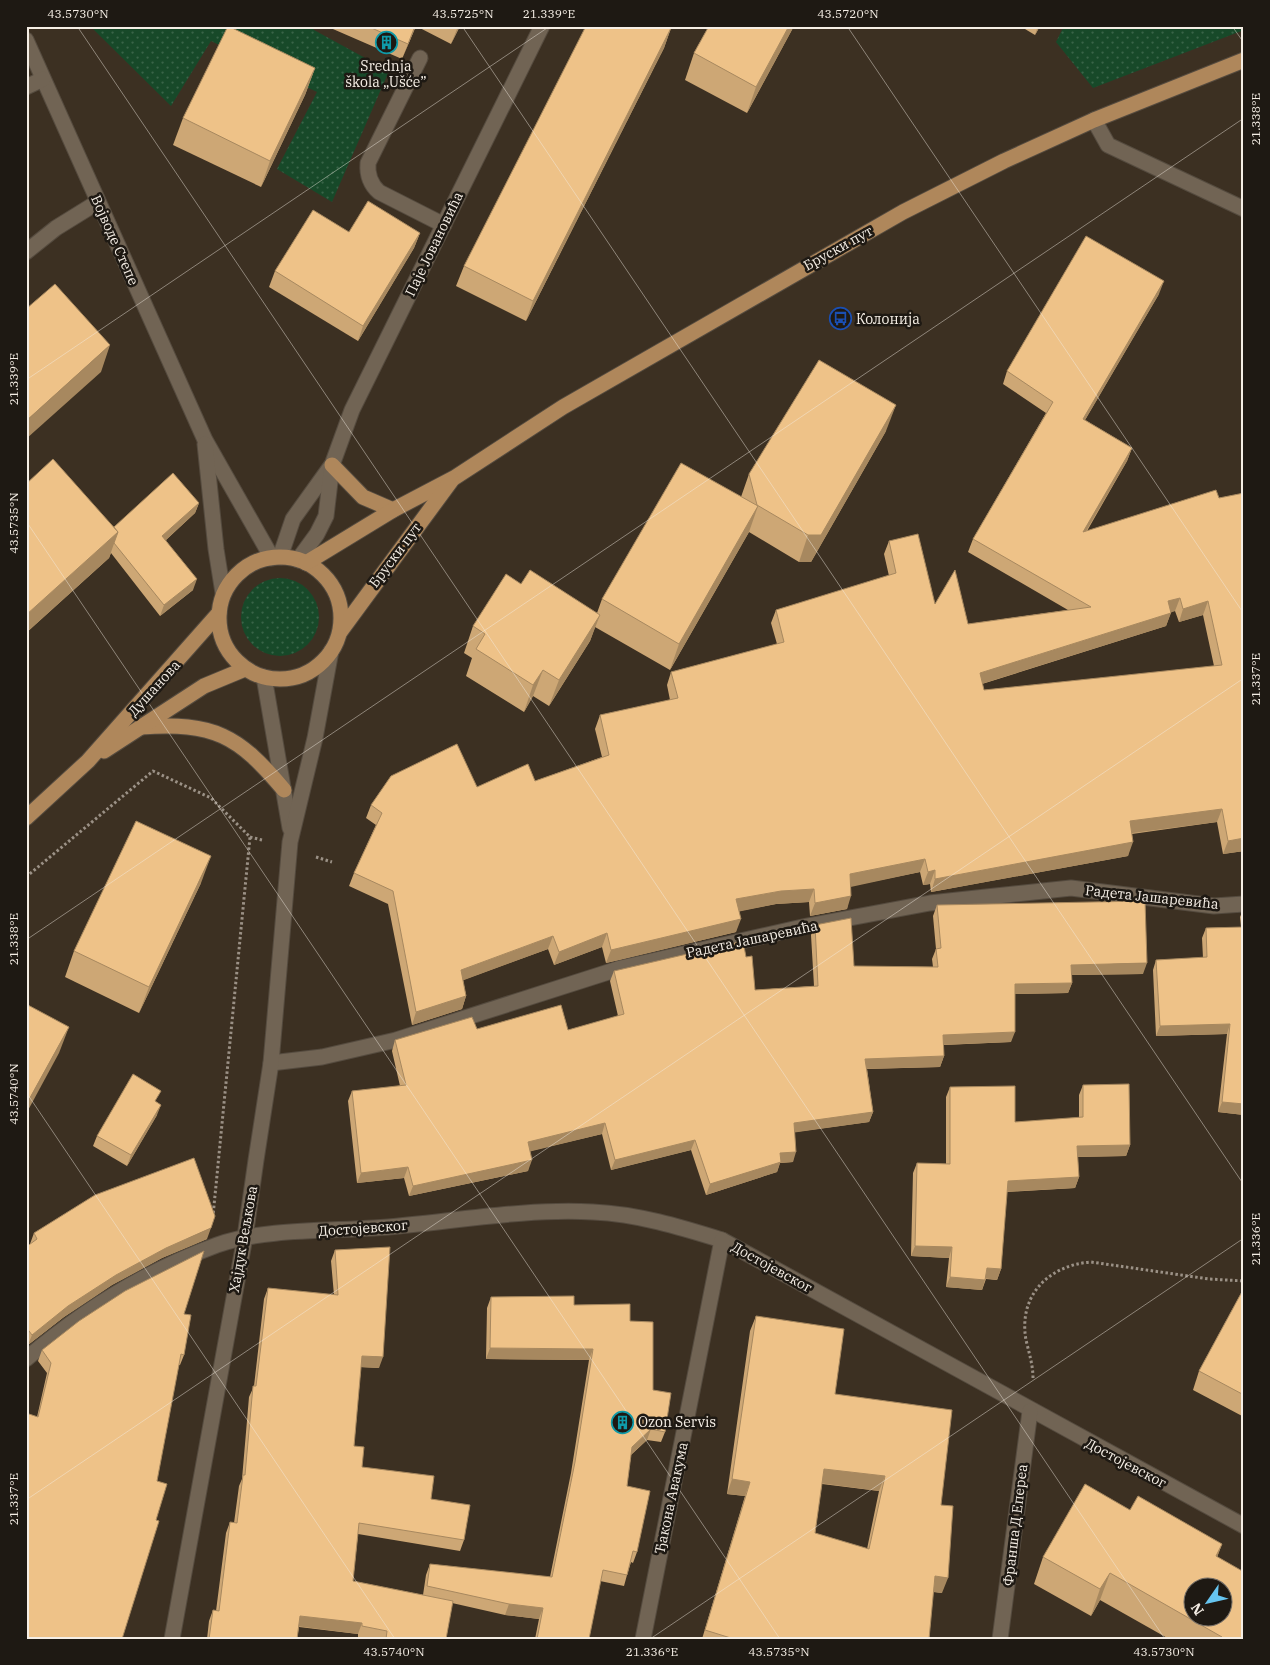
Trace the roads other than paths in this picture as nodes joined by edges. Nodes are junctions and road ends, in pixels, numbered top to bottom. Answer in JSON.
{"nodes":[{"id":1,"x":542,"y":26,"type":"edge"},
{"id":2,"x":26,"y":40,"type":"edge"},
{"id":3,"x":420,"y":58,"type":"dead end"},
{"id":4,"x":1244,"y":60,"type":"edge"},
{"id":5,"x":44,"y":79,"type":"junction"},
{"id":6,"x":26,"y":87,"type":"edge"},
{"id":7,"x":1094,"y":120,"type":"junction"},
{"id":8,"x":98,"y":202,"type":"junction"},
{"id":9,"x":1244,"y":209,"type":"edge"},
{"id":10,"x":444,"y":225,"type":"junction"},
{"id":11,"x":26,"y":252,"type":"edge"},
{"id":12,"x":205,"y":440,"type":"junction"},
{"id":13,"x":332,"y":465,"type":"junction"},
{"id":14,"x":454,"y":478,"type":"junction"},
{"id":15,"x":393,"y":510,"type":"junction"},
{"id":16,"x":276,"y":557,"type":"junction"},
{"id":17,"x":302,"y":561,"type":"junction"},
{"id":18,"x":224,"y":593,"type":"junction"},
{"id":19,"x":218,"y":614,"type":"junction"},
{"id":20,"x":338,"y":634,"type":"junction"},
{"id":21,"x":331,"y":651,"type":"junction"},
{"id":22,"x":245,"y":668,"type":"junction"},
{"id":23,"x":264,"y":677,"type":"junction"},
{"id":24,"x":140,"y":728,"type":"junction"},
{"id":25,"x":88,"y":761,"type":"junction"},
{"id":26,"x":284,"y":790,"type":"junction"},
{"id":27,"x":26,"y":818,"type":"edge"},
{"id":28,"x":291,"y":835,"type":"junction"},
{"id":29,"x":1244,"y":904,"type":"edge"},
{"id":30,"x":271,"y":1063,"type":"junction"},
{"id":31,"x":245,"y":1237,"type":"junction"},
{"id":32,"x":722,"y":1240,"type":"junction"},
{"id":33,"x":26,"y":1359,"type":"edge"},
{"id":34,"x":1030,"y":1411,"type":"junction"},
{"id":35,"x":1244,"y":1526,"type":"edge"},
{"id":36,"x":172,"y":1639,"type":"edge"},
{"id":37,"x":642,"y":1639,"type":"edge"},
{"id":38,"x":1000,"y":1639,"type":"edge"}],
"edges":[{"from":1,"to":10,"type":"street","name":"Паје Јовановића"},
{"from":2,"to":5,"type":"street","name":"Војводе Степе"},
{"from":3,"to":10,"type":"street"},
{"from":4,"to":7,"type":"main road","name":"Бруски пут"},
{"from":5,"to":6,"type":"street"},
{"from":5,"to":8,"type":"street","name":"Војводе Степе"},
{"from":7,"to":9,"type":"street"},
{"from":7,"to":14,"type":"main road","name":"Бруски пут"},
{"from":8,"to":11,"type":"street"},
{"from":8,"to":12,"type":"street","name":"Војводе Степе"},
{"from":10,"to":13,"type":"street","name":"Паје Јовановића"},
{"from":12,"to":16,"type":"street","name":"Војводе Степе"},
{"from":12,"to":18,"type":"street","name":"Војводе Степе"},
{"from":13,"to":15,"type":"main road"},
{"from":13,"to":16,"type":"street"},
{"from":13,"to":17,"type":"street"},
{"from":14,"to":15,"type":"main road","name":"Бруски пут"},
{"from":14,"to":20,"type":"main road","name":"Бруски пут"},
{"from":15,"to":17,"type":"main road","name":"Бруски пут"},
{"from":16,"to":17,"type":"main road"},
{"from":16,"to":18,"type":"main road"},
{"from":17,"to":20,"type":"main road"},
{"from":18,"to":19,"type":"main road"},
{"from":19,"to":22,"type":"main road"},
{"from":19,"to":25,"type":"main road","name":"Душанова"},
{"from":20,"to":21,"type":"main road"},
{"from":21,"to":23,"type":"main road"},
{"from":21,"to":28,"type":"street"},
{"from":22,"to":23,"type":"main road"},
{"from":22,"to":24,"type":"main road","name":"Душанова"},
{"from":23,"to":26,"type":"street"},
{"from":24,"to":25,"type":"main road","name":"Душанова"},
{"from":24,"to":26,"type":"main road"},
{"from":25,"to":27,"type":"main road","name":"Душанова"},
{"from":26,"to":28,"type":"street"},
{"from":28,"to":30,"type":"street","name":"Хајдук Вељкова"},
{"from":29,"to":30,"type":"street","name":"Радета Јашаревића"},
{"from":30,"to":31,"type":"street","name":"Хајдук Вељкова"},
{"from":31,"to":32,"type":"street","name":"Достојевског"},
{"from":31,"to":33,"type":"street","name":"Достојевског"},
{"from":31,"to":36,"type":"street","name":"Хајдук Вељкова"},
{"from":32,"to":34,"type":"street","name":"Достојевског"},
{"from":32,"to":37,"type":"street","name":"Ђакона Авакума"},
{"from":34,"to":35,"type":"street","name":"Достојевског"},
{"from":34,"to":38,"type":"street","name":"Франша Д Епереа"}]}
